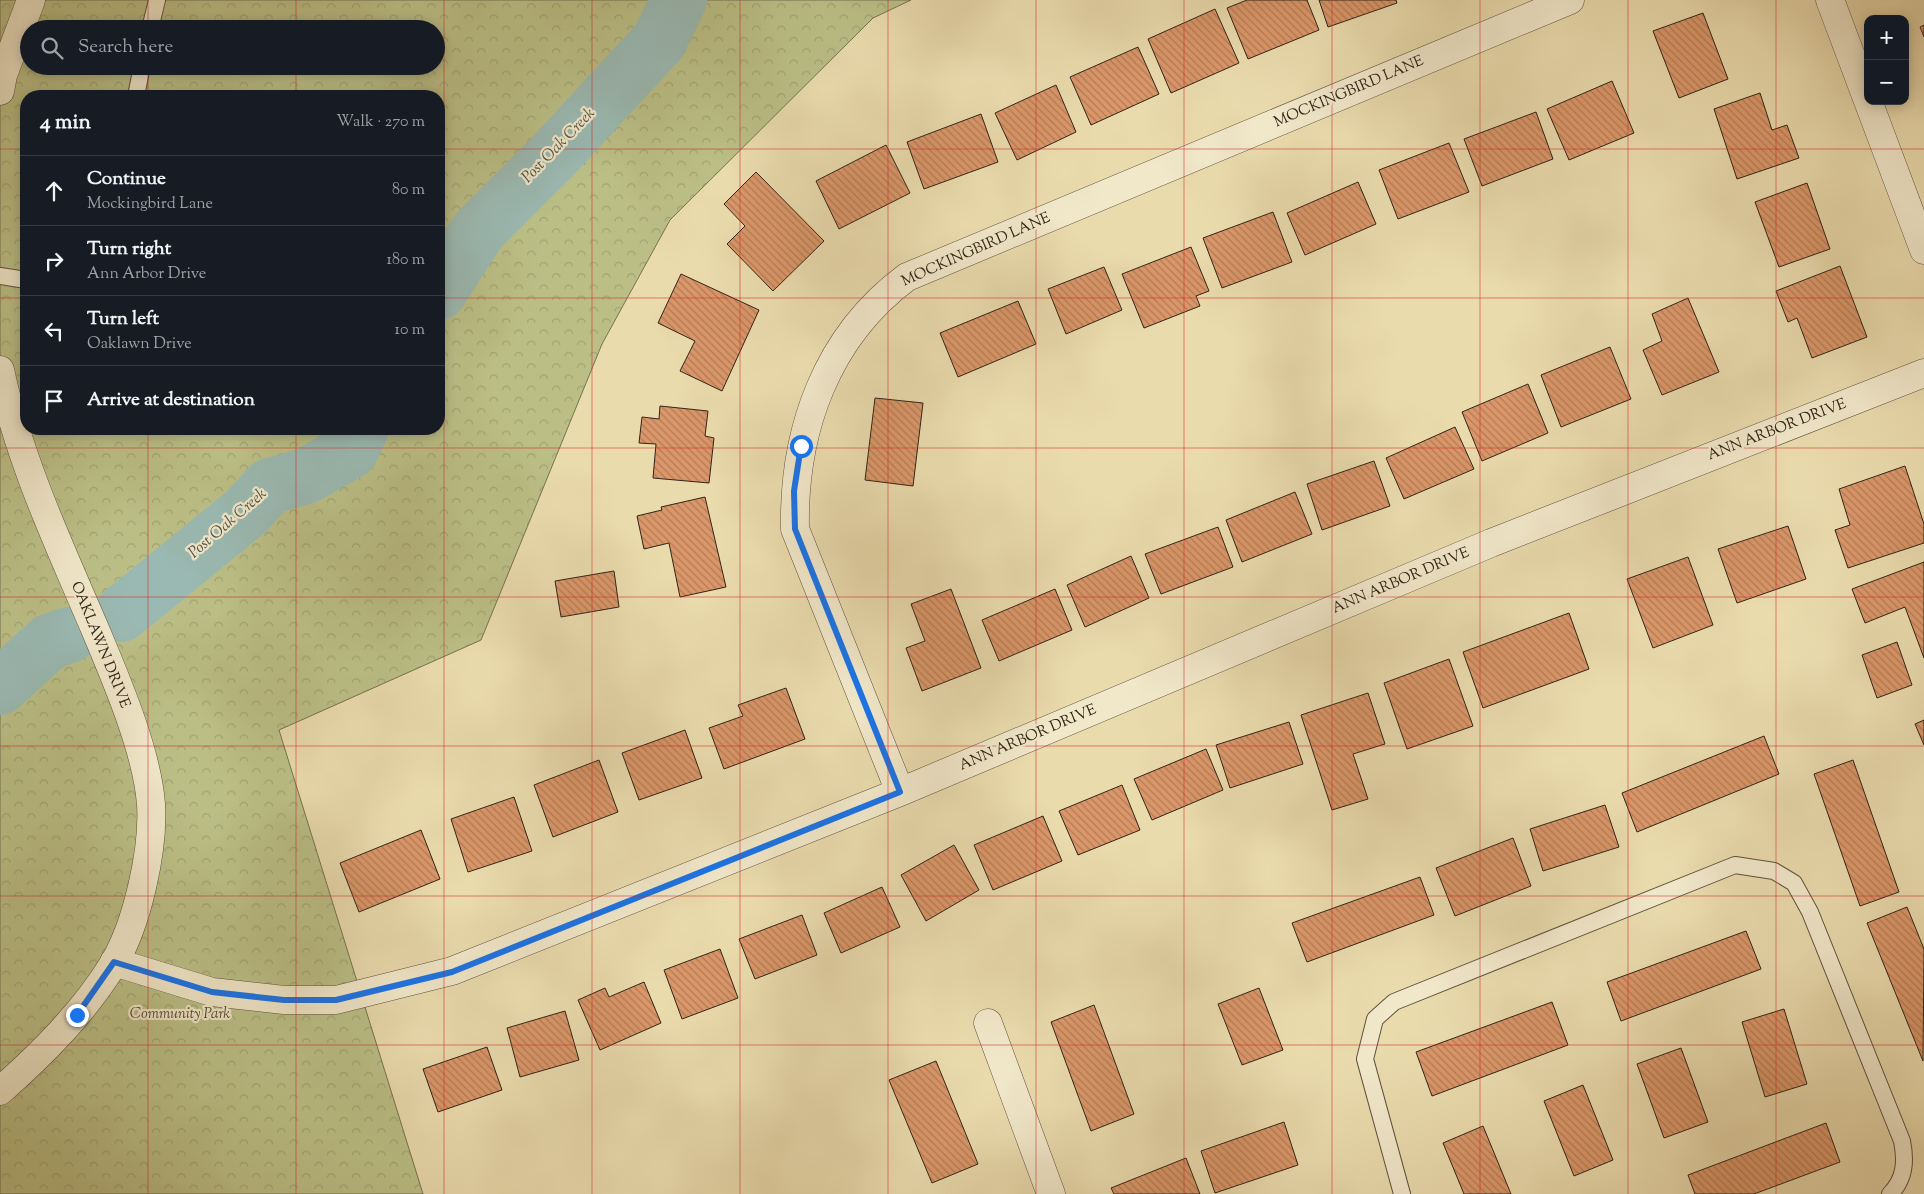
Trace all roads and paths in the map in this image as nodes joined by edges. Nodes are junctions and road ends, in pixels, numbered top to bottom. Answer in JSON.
{"nodes":[{"id":1,"x":31,"y":0,"type":"edge"},
{"id":2,"x":156,"y":0,"type":"edge"},
{"id":3,"x":1570,"y":0,"type":"edge"},
{"id":4,"x":1830,"y":0,"type":"edge"},
{"id":5,"x":24,"y":20,"type":"edge"},
{"id":6,"x":152,"y":20,"type":"edge"},
{"id":7,"x":20,"y":29,"type":"edge"},
{"id":8,"x":140,"y":75,"type":"edge"},
{"id":9,"x":137,"y":90,"type":"edge"},
{"id":10,"x":1864,"y":90,"type":"edge"},
{"id":11,"x":0,"y":91,"type":"edge"},
{"id":12,"x":1870,"y":105,"type":"edge"},
{"id":13,"x":1924,"y":250,"type":"edge"},
{"id":14,"x":0,"y":276,"type":"edge"},
{"id":15,"x":20,"y":279,"type":"edge"},
{"id":16,"x":0,"y":370,"type":"edge"},
{"id":17,"x":1924,"y":373,"type":"edge"},
{"id":18,"x":900,"y":792,"type":"junction"},
{"id":19,"x":114,"y":962,"type":"junction"},
{"id":20,"x":988,"y":1023,"type":"dead end"},
{"id":21,"x":0,"y":1091,"type":"edge"},
{"id":22,"x":1050,"y":1194,"type":"edge"},
{"id":23,"x":1402,"y":1194,"type":"edge"},
{"id":24,"x":1890,"y":1194,"type":"edge"}],
"edges":[{"from":1,"to":5,"type":"street"},
{"from":2,"to":6,"type":"lane"},
{"from":3,"to":18,"type":"street","name":"MOCKINGBIRD LANE"},
{"from":4,"to":10,"type":"street"},
{"from":7,"to":11,"type":"street"},
{"from":8,"to":9,"type":"lane"},
{"from":12,"to":13,"type":"street"},
{"from":14,"to":15,"type":"lane"},
{"from":16,"to":19,"type":"street","name":"OAKLAWN DRIVE"},
{"from":17,"to":18,"type":"street","name":"ANN ARBOR DRIVE"},
{"from":18,"to":19,"type":"street","name":"ANN ARBOR DRIVE"},
{"from":19,"to":21,"type":"street","name":"OAKLAWN DRIVE"},
{"from":20,"to":22,"type":"street"},
{"from":23,"to":24,"type":"lane"}]}
